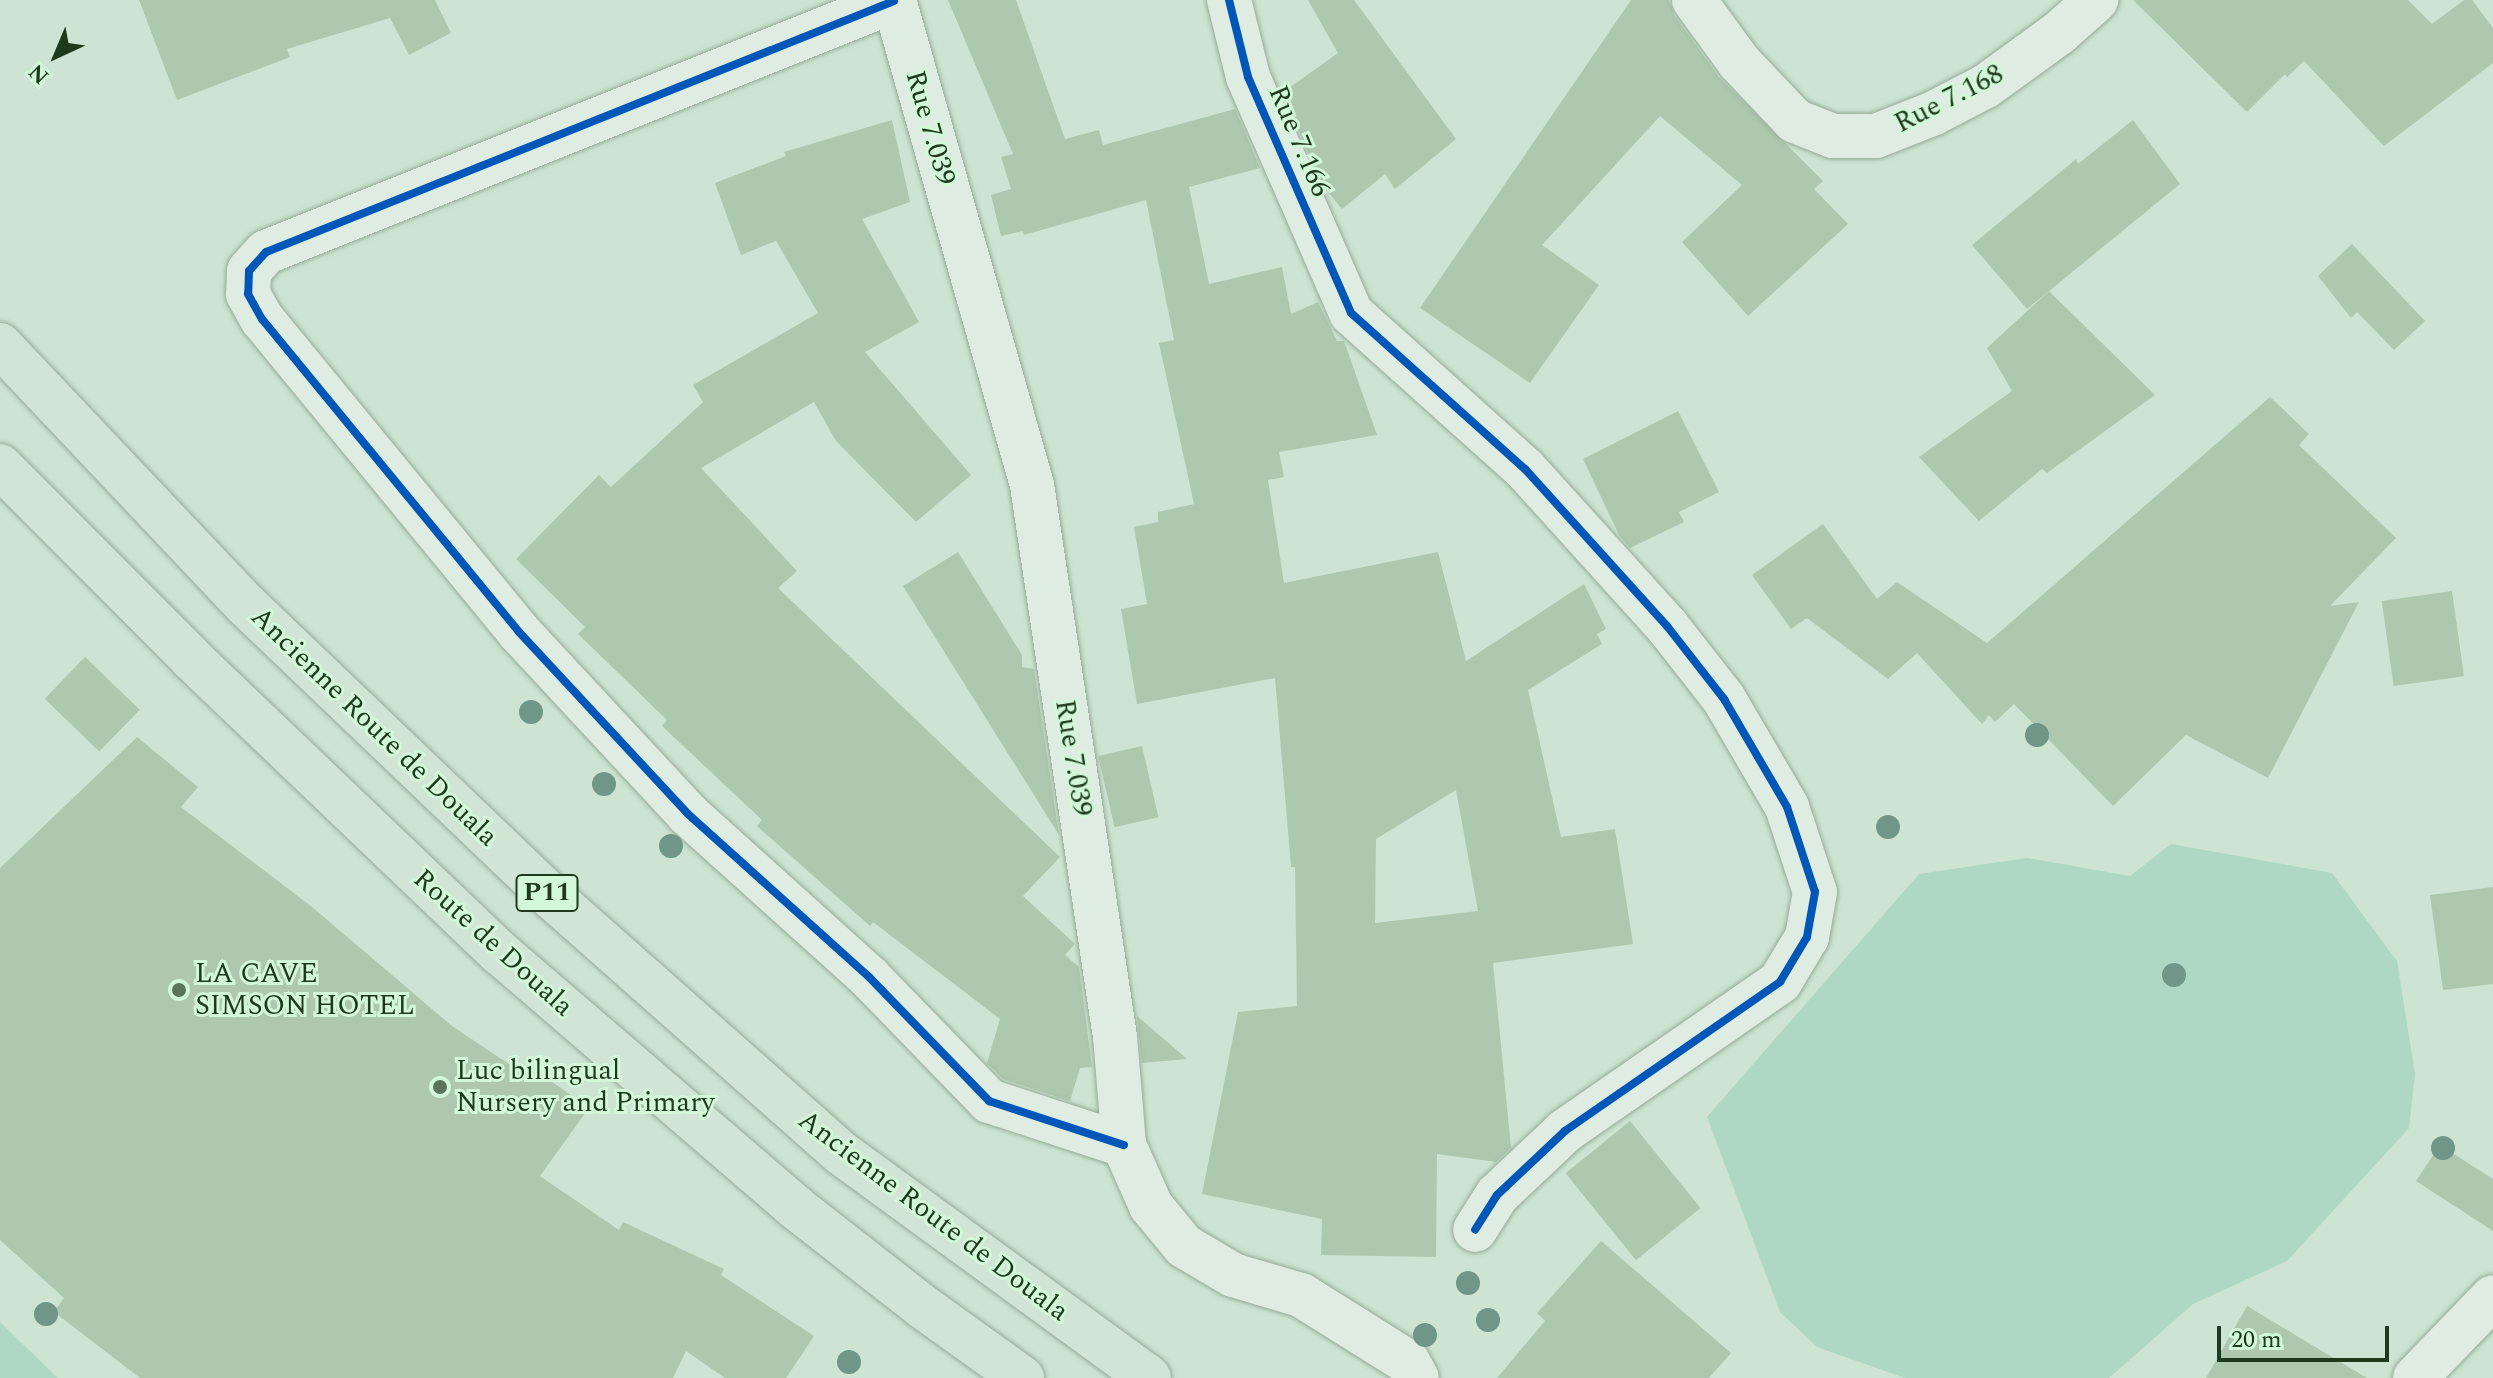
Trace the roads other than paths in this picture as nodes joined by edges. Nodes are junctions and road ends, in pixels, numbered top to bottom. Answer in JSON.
{"nodes":[{"id":1,"x":894,"y":0,"type":"edge"},
{"id":2,"x":1229,"y":0,"type":"edge"},
{"id":3,"x":1694,"y":0,"type":"edge"},
{"id":4,"x":2096,"y":0,"type":"edge"},
{"id":5,"x":0,"y":345,"type":"edge"},
{"id":6,"x":0,"y":466,"type":"edge"},
{"id":7,"x":1124,"y":1145,"type":"junction"},
{"id":8,"x":1475,"y":1230,"type":"dead end"},
{"id":9,"x":2493,"y":1297,"type":"edge"},
{"id":10,"x":1022,"y":1378,"type":"edge"},
{"id":11,"x":1149,"y":1378,"type":"edge"},
{"id":12,"x":1417,"y":1378,"type":"edge"},
{"id":13,"x":2415,"y":1378,"type":"edge"}],
"edges":[{"from":1,"to":7,"type":"street","name":"Rue 7.039"},
{"from":1,"to":7,"type":"street"},
{"from":2,"to":8,"type":"street","name":"Rue 7.166"},
{"from":3,"to":4,"type":"street","name":"Rue 7.168"},
{"from":5,"to":11,"type":"main road","name":"Ancienne Route de Douala","number":"P11"},
{"from":6,"to":10,"type":"main road","name":"Route de Douala","number":"P11"},
{"from":7,"to":12,"type":"street","name":"Rue 7.039"},
{"from":9,"to":13,"type":"street"}]}
